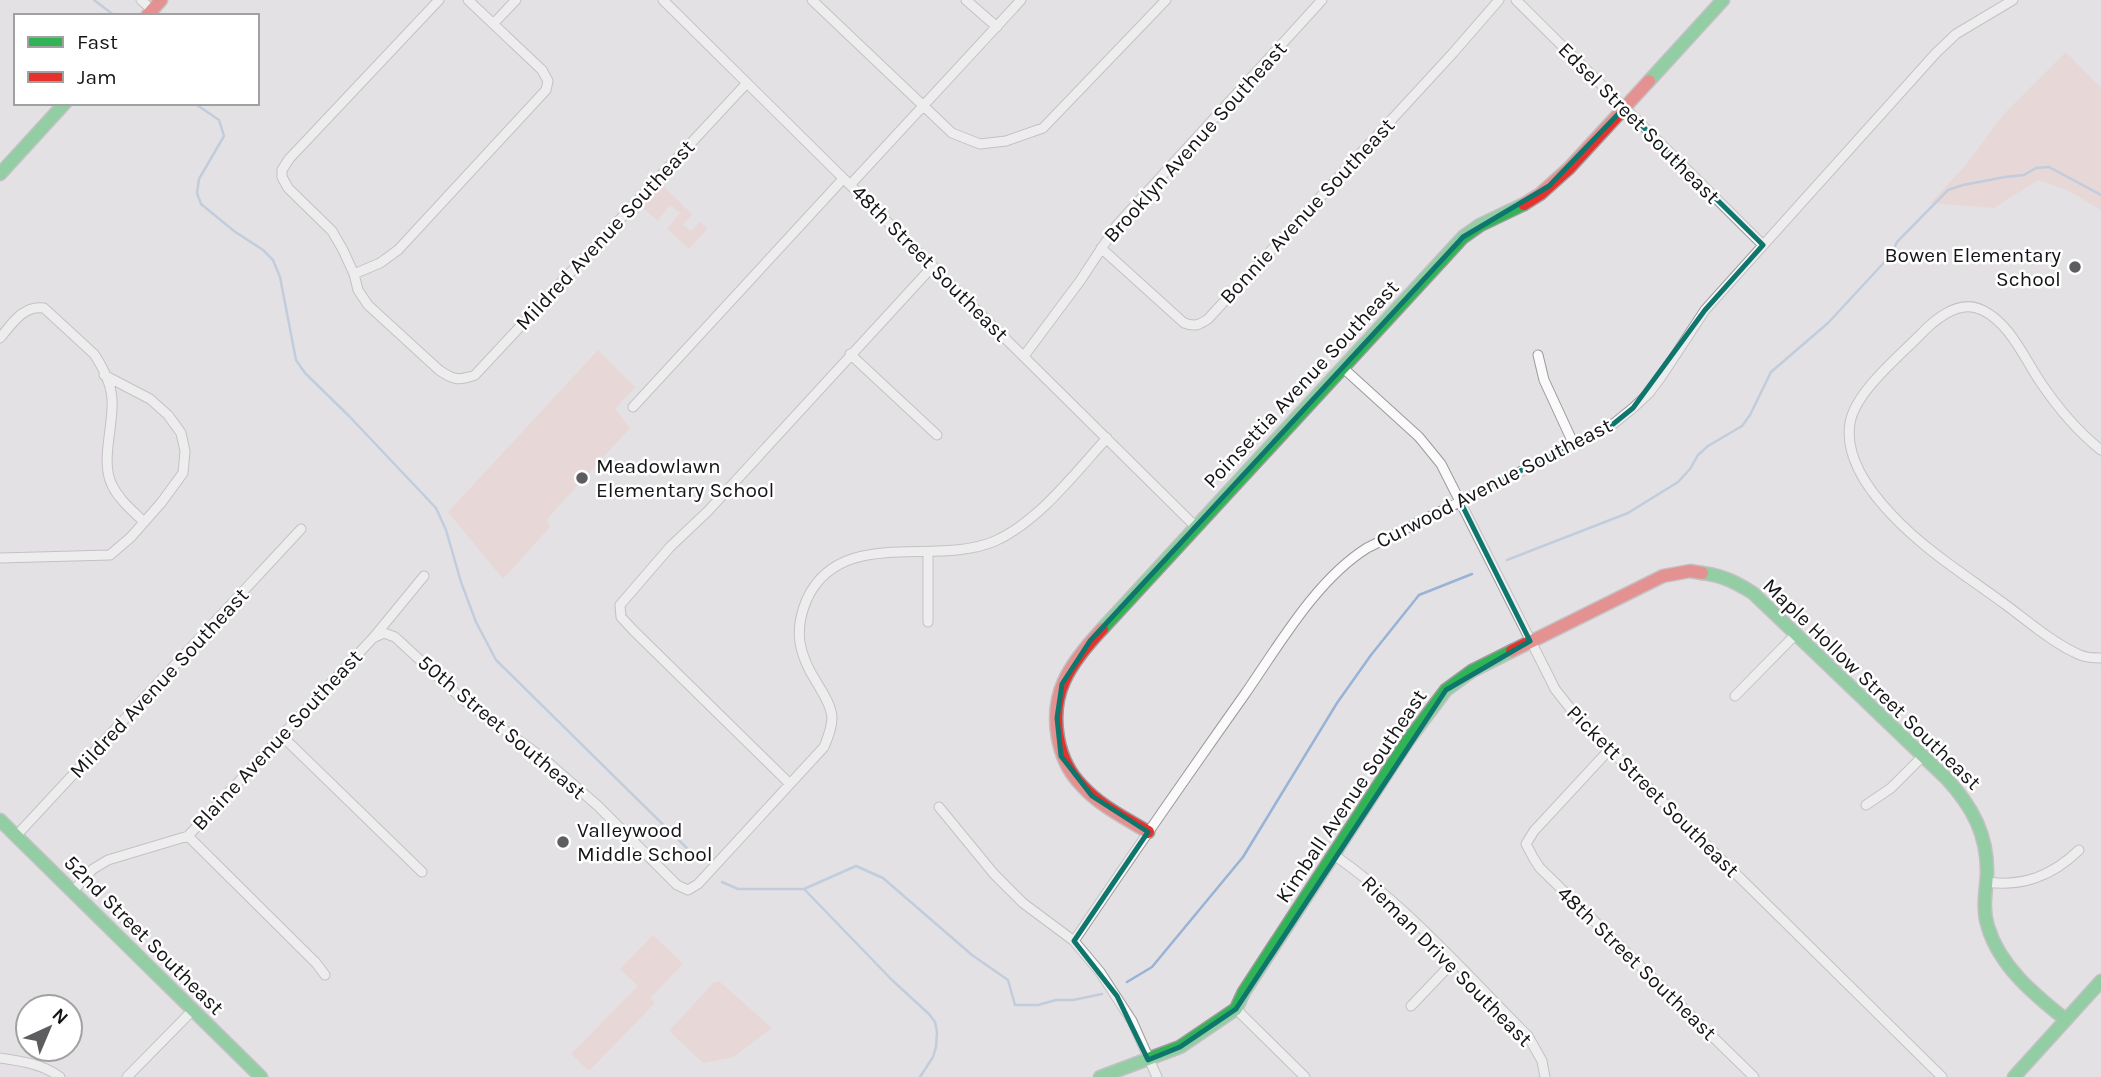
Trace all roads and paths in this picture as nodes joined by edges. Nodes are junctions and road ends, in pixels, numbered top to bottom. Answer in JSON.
{"nodes":[{"id":1,"x":141,"y":0,"type":"edge"},
{"id":2,"x":161,"y":0,"type":"edge"},
{"id":3,"x":439,"y":0,"type":"edge"},
{"id":4,"x":468,"y":0,"type":"edge"},
{"id":5,"x":516,"y":0,"type":"edge"},
{"id":6,"x":663,"y":0,"type":"edge"},
{"id":7,"x":812,"y":0,"type":"edge"},
{"id":8,"x":966,"y":0,"type":"edge"},
{"id":9,"x":1021,"y":0,"type":"edge"},
{"id":10,"x":1166,"y":0,"type":"edge"},
{"id":11,"x":1322,"y":0,"type":"edge"},
{"id":12,"x":1499,"y":0,"type":"edge"},
{"id":13,"x":1516,"y":0,"type":"edge"},
{"id":14,"x":1723,"y":0,"type":"edge"},
{"id":15,"x":2013,"y":0,"type":"edge"},
{"id":16,"x":149,"y":13,"type":"edge"},
{"id":17,"x":494,"y":23,"type":"junction"},
{"id":18,"x":997,"y":27,"type":"junction"},
{"id":19,"x":746,"y":84,"type":"junction"},
{"id":20,"x":63,"y":105,"type":"edge"},
{"id":21,"x":924,"y":106,"type":"junction"},
{"id":22,"x":1624,"y":108,"type":"junction"},
{"id":23,"x":0,"y":174,"type":"edge"},
{"id":24,"x":847,"y":181,"type":"junction"},
{"id":25,"x":1763,"y":245,"type":"junction"},
{"id":26,"x":1101,"y":248,"type":"junction"},
{"id":27,"x":933,"y":266,"type":"junction"},
{"id":28,"x":354,"y":274,"type":"junction"},
{"id":29,"x":0,"y":338,"type":"edge"},
{"id":30,"x":850,"y":354,"type":"junction"},
{"id":31,"x":1538,"y":355,"type":"dead end"},
{"id":32,"x":1024,"y":356,"type":"junction"},
{"id":33,"x":1342,"y":367,"type":"junction"},
{"id":34,"x":104,"y":375,"type":"junction"},
{"id":35,"x":632,"y":407,"type":"dead end"},
{"id":36,"x":937,"y":435,"type":"dead end"},
{"id":37,"x":1107,"y":438,"type":"junction"},
{"id":38,"x":1574,"y":445,"type":"junction"},
{"id":39,"x":2101,"y":450,"type":"edge"},
{"id":40,"x":1460,"y":500,"type":"junction"},
{"id":41,"x":144,"y":522,"type":"junction"},
{"id":42,"x":1196,"y":527,"type":"junction"},
{"id":43,"x":301,"y":529,"type":"dead end"},
{"id":44,"x":928,"y":552,"type":"junction"},
{"id":45,"x":0,"y":558,"type":"edge"},
{"id":46,"x":1713,"y":574,"type":"joint"},
{"id":47,"x":424,"y":576,"type":"dead end"},
{"id":48,"x":928,"y":622,"type":"dead end"},
{"id":49,"x":1796,"y":634,"type":"junction"},
{"id":50,"x":373,"y":638,"type":"junction"},
{"id":51,"x":1530,"y":641,"type":"junction"},
{"id":52,"x":2101,"y":658,"type":"edge"},
{"id":53,"x":1735,"y":695,"type":"dead end"},
{"id":54,"x":282,"y":736,"type":"junction"},
{"id":55,"x":1609,"y":750,"type":"junction"},
{"id":56,"x":1922,"y":757,"type":"junction"},
{"id":57,"x":790,"y":784,"type":"junction"},
{"id":58,"x":1866,"y":805,"type":"dead end"},
{"id":59,"x":939,"y":807,"type":"dead end"},
{"id":60,"x":0,"y":820,"type":"edge"},
{"id":61,"x":1148,"y":831,"type":"junction"},
{"id":62,"x":188,"y":835,"type":"junction"},
{"id":63,"x":16,"y":836,"type":"junction"},
{"id":64,"x":2079,"y":850,"type":"dead end"},
{"id":65,"x":1334,"y":855,"type":"junction"},
{"id":66,"x":422,"y":873,"type":"dead end"},
{"id":67,"x":1986,"y":882,"type":"junction"},
{"id":68,"x":73,"y":891,"type":"junction"},
{"id":69,"x":1074,"y":941,"type":"junction"},
{"id":70,"x":1454,"y":961,"type":"junction"},
{"id":71,"x":325,"y":975,"type":"dead end"},
{"id":72,"x":2101,"y":981,"type":"edge"},
{"id":73,"x":1411,"y":1006,"type":"dead end"},
{"id":74,"x":1236,"y":1009,"type":"junction"},
{"id":75,"x":193,"y":1010,"type":"junction"},
{"id":76,"x":2066,"y":1020,"type":"junction"},
{"id":77,"x":0,"y":1058,"type":"edge"},
{"id":78,"x":1148,"y":1059,"type":"junction"},
{"id":79,"x":60,"y":1077,"type":"edge"},
{"id":80,"x":127,"y":1077,"type":"edge"},
{"id":81,"x":261,"y":1077,"type":"edge"},
{"id":82,"x":1100,"y":1077,"type":"edge"},
{"id":83,"x":1157,"y":1077,"type":"edge"},
{"id":84,"x":1305,"y":1077,"type":"edge"},
{"id":85,"x":1545,"y":1077,"type":"edge"},
{"id":86,"x":1754,"y":1077,"type":"edge"},
{"id":87,"x":1942,"y":1077,"type":"edge"},
{"id":88,"x":2014,"y":1077,"type":"edge"}],
"edges":[{"from":1,"to":16,"type":"street"},
{"from":2,"to":16,"type":"street"},
{"from":3,"to":28,"type":"street"},
{"from":4,"to":17,"type":"street"},
{"from":5,"to":17,"type":"street"},
{"from":6,"to":19,"type":"street","name":"48th Street Southeast"},
{"from":7,"to":21,"type":"street"},
{"from":8,"to":18,"type":"street"},
{"from":9,"to":18,"type":"street"},
{"from":10,"to":21,"type":"street"},
{"from":11,"to":26,"type":"street","name":"Brooklyn Avenue Southeast"},
{"from":12,"to":26,"type":"street","name":"Bonnie Avenue Southeast"},
{"from":13,"to":22,"type":"street","name":"Edsel Street Southeast"},
{"from":14,"to":22,"type":"street","name":"Poinsettia Avenue Southeast"},
{"from":15,"to":25,"type":"street","name":"Curwood Avenue Southeast"},
{"from":17,"to":28,"type":"street"},
{"from":18,"to":21,"type":"street"},
{"from":19,"to":24,"type":"street","name":"48th Street Southeast"},
{"from":19,"to":28,"type":"street","name":"Mildred Avenue Southeast"},
{"from":20,"to":23,"type":"street"},
{"from":21,"to":24,"type":"street"},
{"from":22,"to":25,"type":"street","name":"Edsel Street Southeast"},
{"from":22,"to":33,"type":"street","name":"Poinsettia Avenue Southeast"},
{"from":24,"to":27,"type":"street","name":"48th Street Southeast"},
{"from":24,"to":35,"type":"street"},
{"from":25,"to":38,"type":"street","name":"Curwood Avenue Southeast"},
{"from":26,"to":32,"type":"street","name":"Brooklyn Avenue Southeast"},
{"from":27,"to":30,"type":"street"},
{"from":27,"to":32,"type":"street","name":"48th Street Southeast"},
{"from":29,"to":34,"type":"street"},
{"from":30,"to":36,"type":"street"},
{"from":30,"to":57,"type":"street"},
{"from":31,"to":38,"type":"street"},
{"from":32,"to":37,"type":"street","name":"48th Street Southeast"},
{"from":33,"to":40,"type":"street","name":"Pickett Street Southeast"},
{"from":33,"to":42,"type":"street","name":"Poinsettia Avenue Southeast"},
{"from":34,"to":41,"type":"street"},
{"from":34,"to":41,"type":"street"},
{"from":37,"to":42,"type":"street","name":"48th Street Southeast"},
{"from":37,"to":44,"type":"street"},
{"from":38,"to":40,"type":"street","name":"Curwood Avenue Southeast"},
{"from":39,"to":52,"type":"street"},
{"from":40,"to":51,"type":"street","name":"Pickett Street Southeast"},
{"from":40,"to":61,"type":"street","name":"Curwood Avenue Southeast"},
{"from":41,"to":45,"type":"street"},
{"from":42,"to":61,"type":"street","name":"Poinsettia Avenue Southeast"},
{"from":43,"to":63,"type":"street","name":"Mildred Avenue Southeast"},
{"from":44,"to":48,"type":"street"},
{"from":44,"to":57,"type":"street"},
{"from":46,"to":49,"type":"street","name":"Maple Hollow Street Southeast"},
{"from":46,"to":51,"type":"street","name":"Kimball Avenue Southeast"},
{"from":47,"to":50,"type":"street","name":"Blaine Avenue Southeast"},
{"from":49,"to":53,"type":"street"},
{"from":49,"to":56,"type":"street","name":"Maple Hollow Street Southeast"},
{"from":50,"to":54,"type":"street","name":"Blaine Avenue Southeast"},
{"from":50,"to":57,"type":"street","name":"50th Street Southeast"},
{"from":51,"to":55,"type":"street","name":"Pickett Street Southeast"},
{"from":51,"to":65,"type":"street","name":"Kimball Avenue Southeast"},
{"from":54,"to":62,"type":"street","name":"Blaine Avenue Southeast"},
{"from":54,"to":66,"type":"street"},
{"from":55,"to":86,"type":"street","name":"48th Street Southeast"},
{"from":55,"to":87,"type":"street","name":"Pickett Street Southeast"},
{"from":56,"to":58,"type":"street"},
{"from":56,"to":67,"type":"street","name":"Maple Hollow Street Southeast"},
{"from":59,"to":69,"type":"street"},
{"from":60,"to":63,"type":"street","name":"52nd Street Southeast"},
{"from":61,"to":69,"type":"street","name":"Curwood Avenue Southeast"},
{"from":62,"to":68,"type":"street","name":"Blaine Avenue Southeast"},
{"from":62,"to":71,"type":"street"},
{"from":63,"to":68,"type":"street","name":"52nd Street Southeast"},
{"from":64,"to":67,"type":"street"},
{"from":65,"to":70,"type":"street","name":"Rieman Drive Southeast"},
{"from":65,"to":74,"type":"street","name":"Kimball Avenue Southeast"},
{"from":67,"to":76,"type":"street","name":"Maple Hollow Street Southeast"},
{"from":68,"to":75,"type":"street","name":"52nd Street Southeast"},
{"from":69,"to":78,"type":"street"},
{"from":70,"to":73,"type":"street"},
{"from":70,"to":85,"type":"street","name":"Rieman Drive Southeast"},
{"from":72,"to":76,"type":"street"},
{"from":74,"to":78,"type":"street","name":"Kimball Avenue Southeast"},
{"from":74,"to":84,"type":"street"},
{"from":75,"to":80,"type":"street"},
{"from":75,"to":81,"type":"street","name":"52nd Street Southeast"},
{"from":76,"to":88,"type":"street"},
{"from":77,"to":79,"type":"street"},
{"from":78,"to":82,"type":"street","name":"Kimball Avenue Southeast"},
{"from":78,"to":83,"type":"street"}]}
